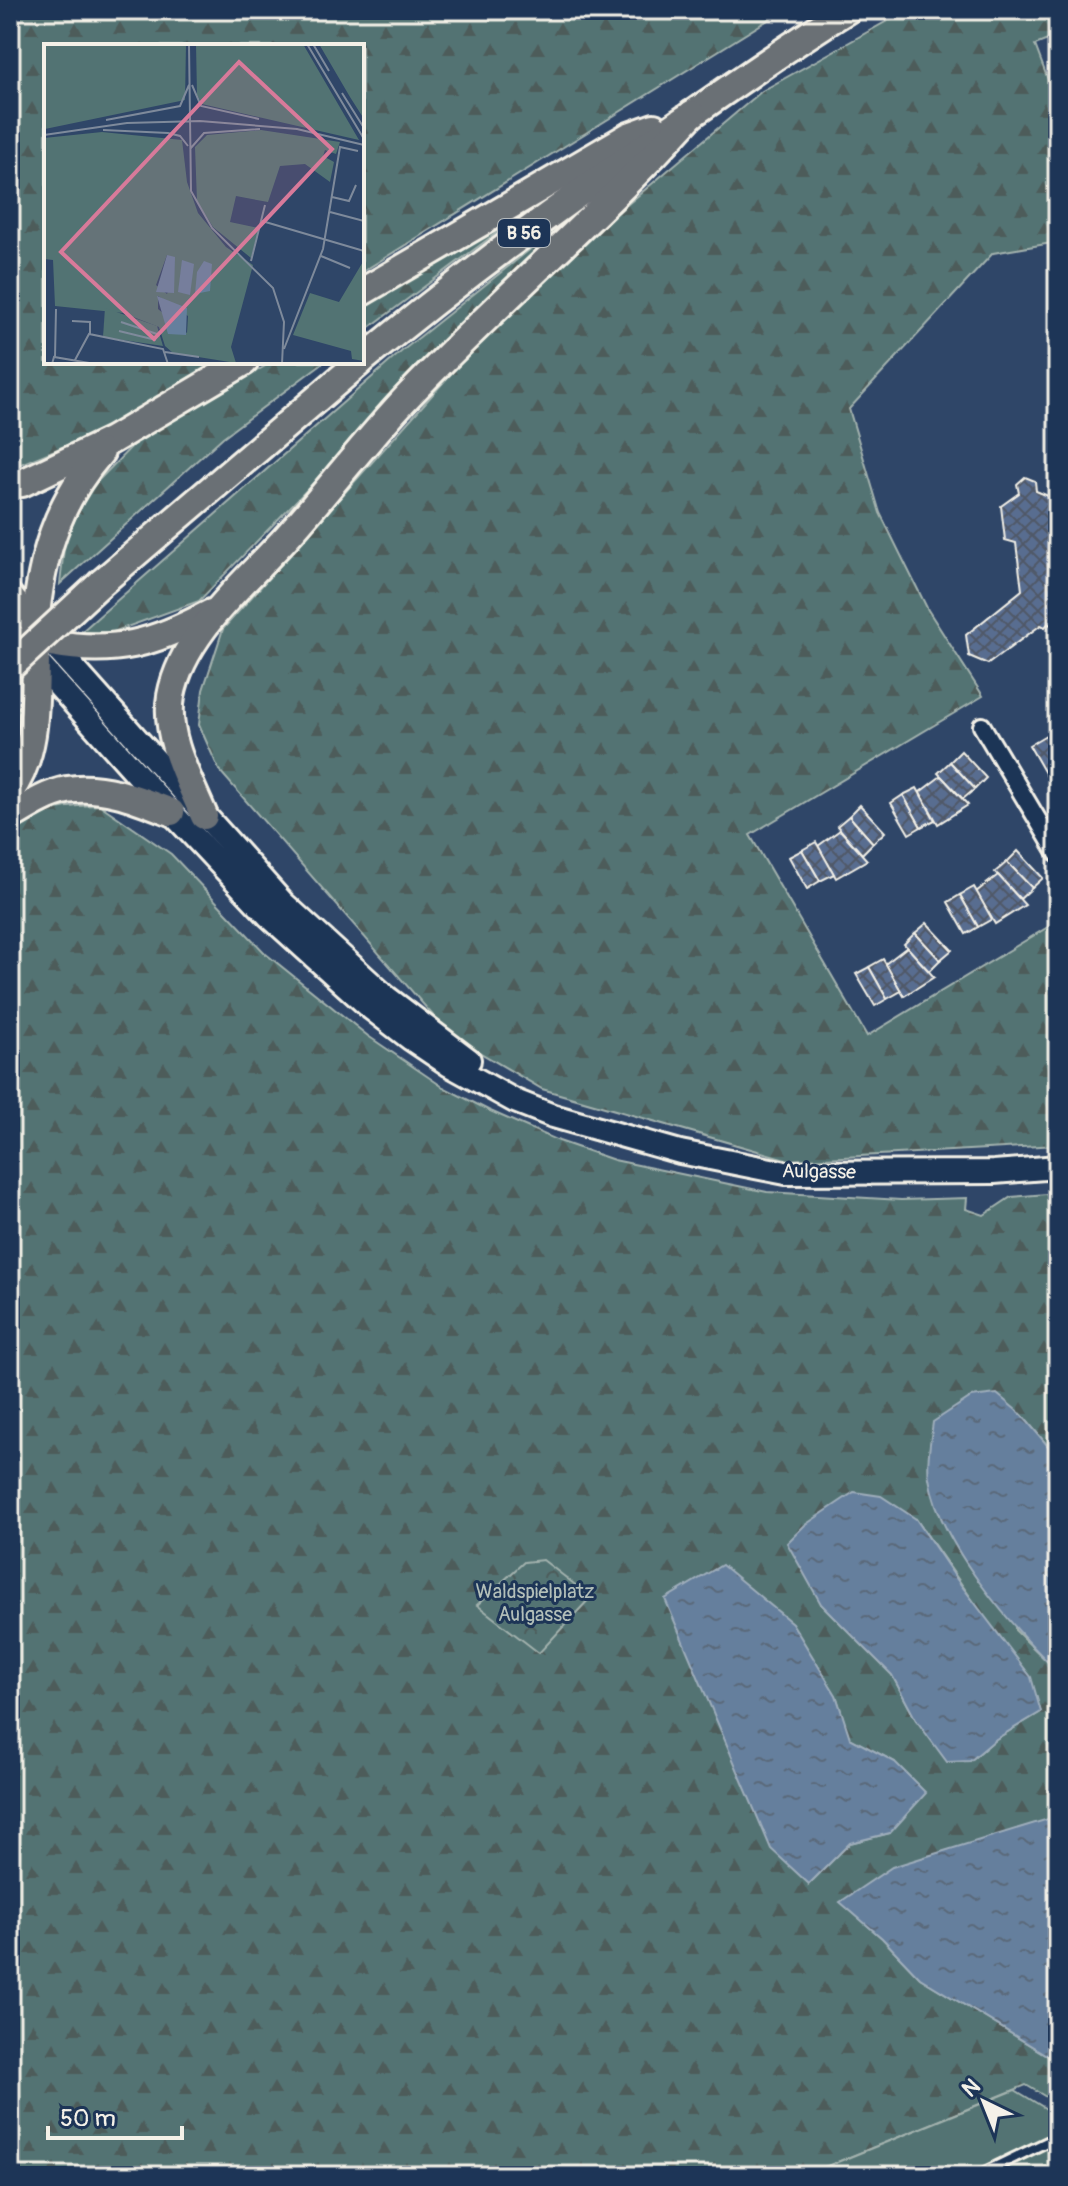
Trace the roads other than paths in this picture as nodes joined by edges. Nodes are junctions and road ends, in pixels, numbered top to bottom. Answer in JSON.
{"nodes":[{"id":1,"x":847,"y":10,"type":"edge"},
{"id":2,"x":692,"y":114,"type":"junction"},
{"id":3,"x":364,"y":291,"type":"edge"},
{"id":4,"x":364,"y":359,"type":"edge"},
{"id":5,"x":241,"y":364,"type":"edge"},
{"id":6,"x":357,"y":364,"type":"edge"},
{"id":7,"x":112,"y":440,"type":"junction"},
{"id":8,"x":10,"y":484,"type":"edge"},
{"id":9,"x":10,"y":596,"type":"edge"},
{"id":10,"x":214,"y":611,"type":"junction"},
{"id":11,"x":28,"y":640,"type":"edge"},
{"id":12,"x":10,"y":667,"type":"edge"},
{"id":13,"x":982,"y":726,"type":"dead end"},
{"id":14,"x":10,"y":792,"type":"edge"},
{"id":15,"x":171,"y":812,"type":"junction"},
{"id":16,"x":204,"y":816,"type":"junction"},
{"id":17,"x":10,"y":817,"type":"edge"},
{"id":18,"x":1056,"y":845,"type":"edge"},
{"id":19,"x":586,"y":1124,"type":"junction"},
{"id":20,"x":1058,"y":1167,"type":"edge"},
{"id":21,"x":1057,"y":2142,"type":"edge"},
{"id":22,"x":976,"y":2176,"type":"edge"}],
"edges":[{"from":1,"to":2,"type":"highway","number":"B 56"},
{"from":2,"to":3,"type":"highway"},
{"from":2,"to":4,"type":"highway","number":"B 56"},
{"from":2,"to":10,"type":"highway"},
{"from":5,"to":7,"type":"highway"},
{"from":6,"to":12,"type":"highway","number":"B 56","bridge":true},
{"from":7,"to":8,"type":"highway"},
{"from":7,"to":11,"type":"highway"},
{"from":9,"to":11,"type":"main road"},
{"from":10,"to":11,"type":"highway"},
{"from":10,"to":16,"type":"highway"},
{"from":11,"to":14,"type":"highway"},
{"from":11,"to":15,"type":"main road"},
{"from":11,"to":16,"type":"main road"},
{"from":13,"to":18,"type":"street"},
{"from":15,"to":17,"type":"highway"},
{"from":15,"to":19,"type":"main road"},
{"from":16,"to":19,"type":"main road"},
{"from":19,"to":20,"type":"main road","name":"Aulgasse"},
{"from":21,"to":22,"type":"lane"}]}
